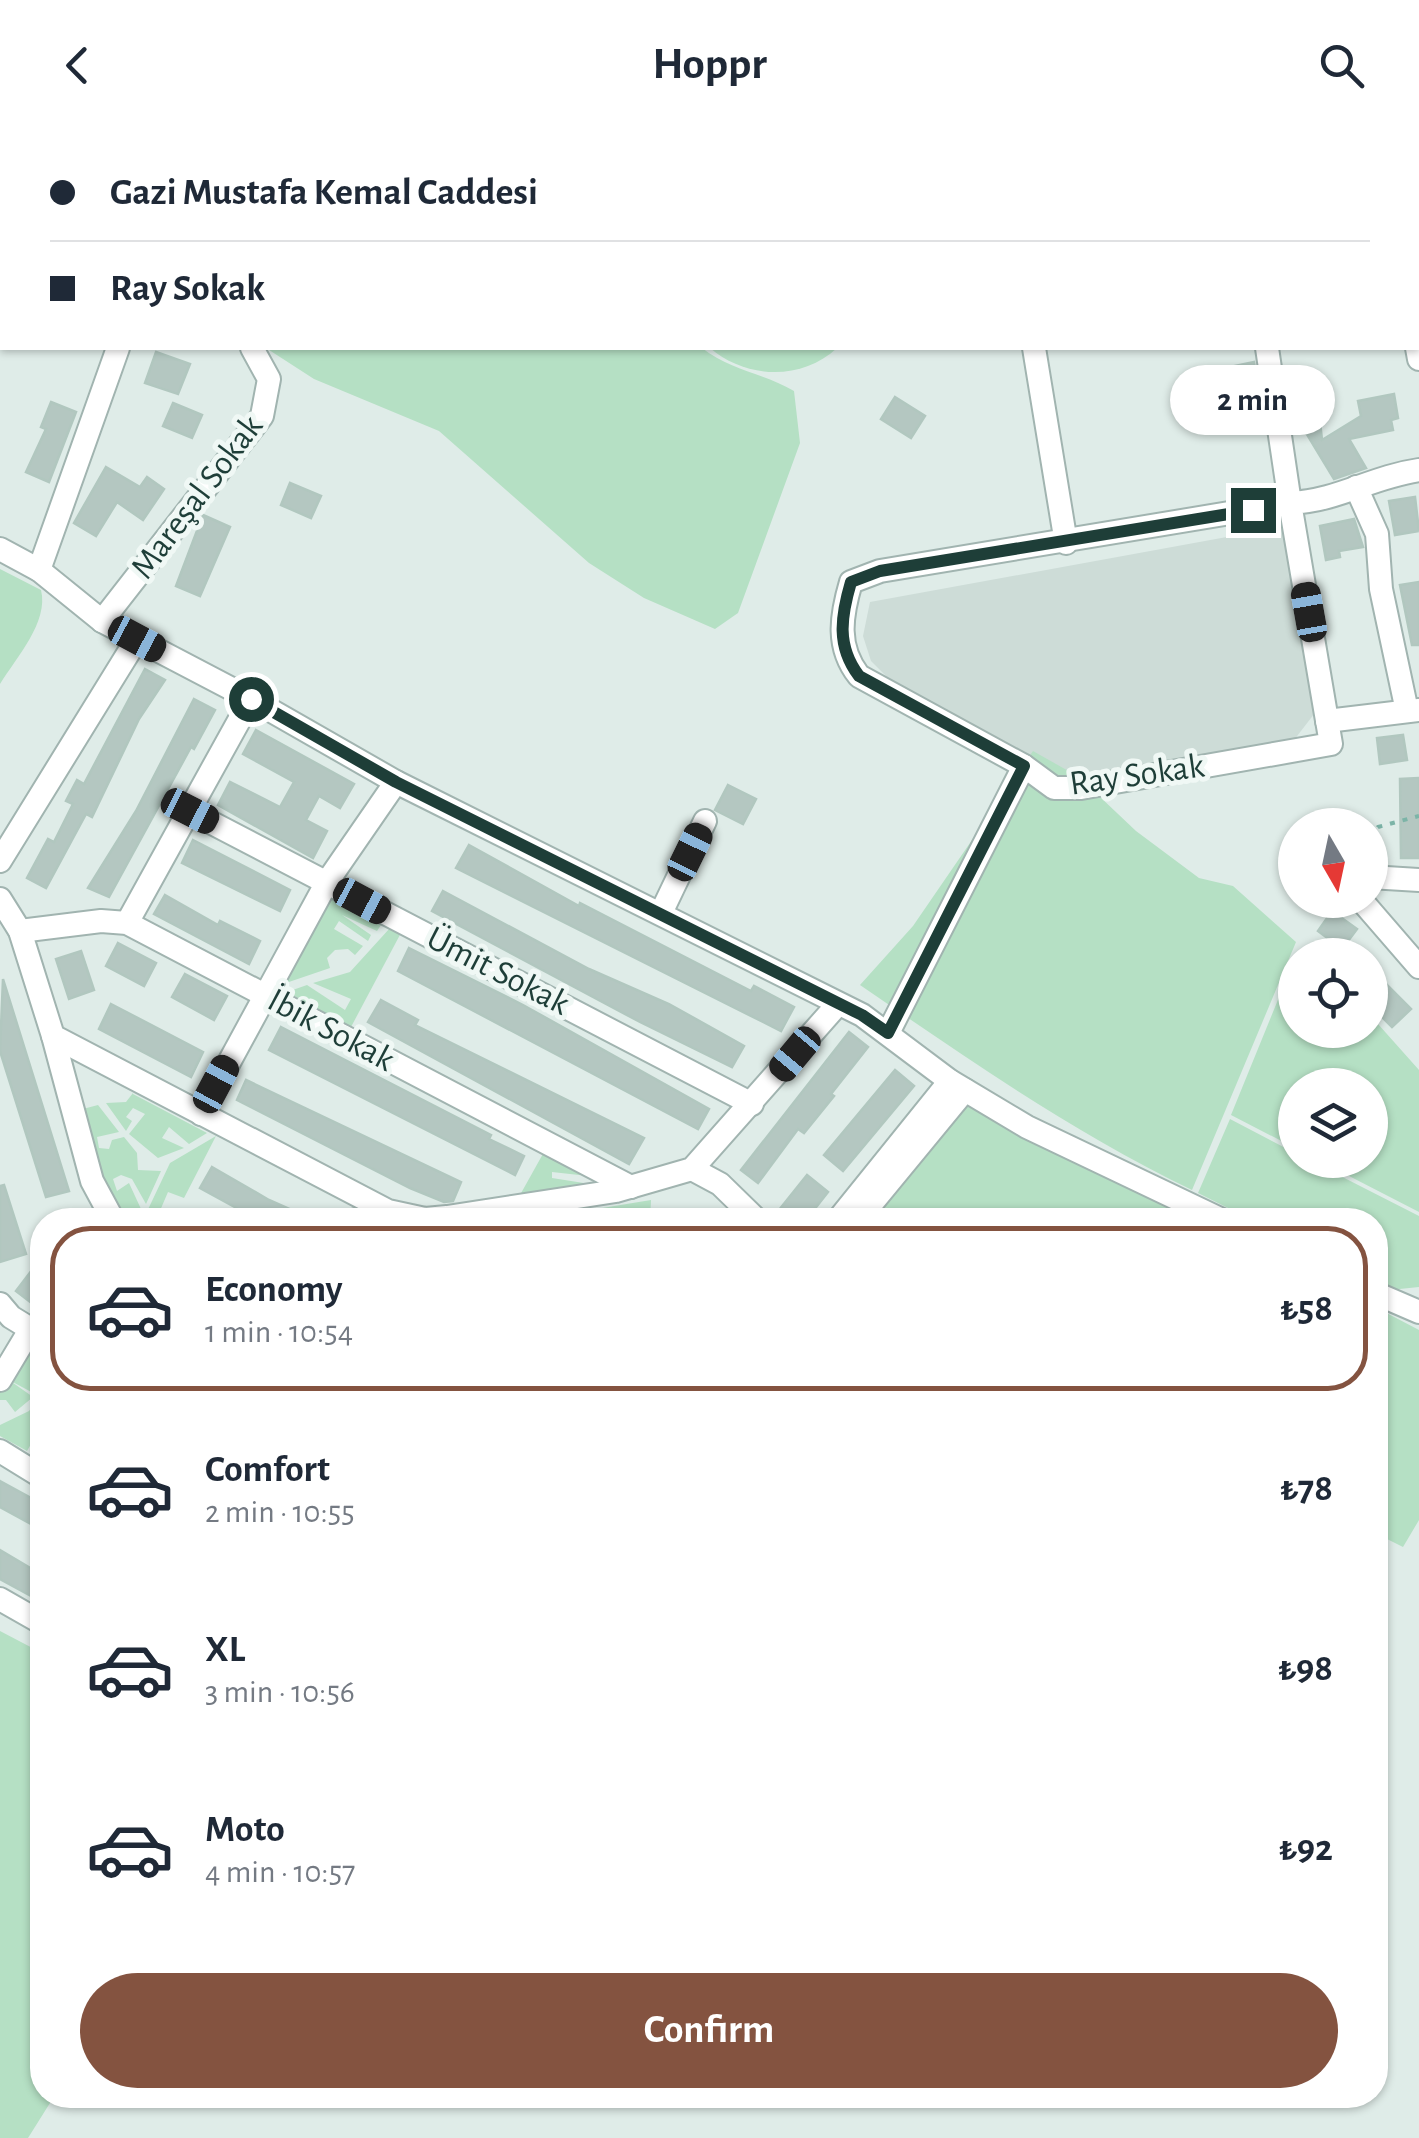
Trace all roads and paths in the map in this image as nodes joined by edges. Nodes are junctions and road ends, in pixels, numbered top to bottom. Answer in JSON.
{"nodes":[{"id":1,"x":117,"y":350,"type":"edge"},
{"id":2,"x":1034,"y":350,"type":"edge"},
{"id":3,"x":1267,"y":350,"type":"edge"},
{"id":4,"x":258,"y":356,"type":"edge"},
{"id":5,"x":1419,"y":470,"type":"edge"},
{"id":6,"x":1356,"y":486,"type":"junction"},
{"id":7,"x":1290,"y":503,"type":"junction"},
{"id":8,"x":1066,"y":543,"type":"junction"},
{"id":9,"x":0,"y":549,"type":"edge"},
{"id":10,"x":40,"y":570,"type":"junction"},
{"id":11,"x":102,"y":621,"type":"junction"},
{"id":12,"x":137,"y":639,"type":"junction"},
{"id":13,"x":251,"y":699,"type":"junction"},
{"id":14,"x":1413,"y":710,"type":"edge"},
{"id":15,"x":1329,"y":732,"type":"junction"},
{"id":16,"x":1024,"y":766,"type":"junction"},
{"id":17,"x":396,"y":782,"type":"junction"},
{"id":18,"x":190,"y":811,"type":"junction"},
{"id":19,"x":1419,"y":816,"type":"edge"},
{"id":20,"x":705,"y":821,"type":"dead end"},
{"id":21,"x":1388,"y":824,"type":"edge"},
{"id":22,"x":0,"y":861,"type":"edge"},
{"id":23,"x":1388,"y":877,"type":"edge"},
{"id":24,"x":1419,"y":880,"type":"edge"},
{"id":25,"x":327,"y":882,"type":"junction"},
{"id":26,"x":0,"y":900,"type":"edge"},
{"id":27,"x":661,"y":913,"type":"junction"},
{"id":28,"x":1377,"y":918,"type":"edge"},
{"id":29,"x":127,"y":923,"type":"junction"},
{"id":30,"x":20,"y":931,"type":"junction"},
{"id":31,"x":1419,"y":967,"type":"edge"},
{"id":32,"x":264,"y":995,"type":"junction"},
{"id":33,"x":838,"y":1004,"type":"junction"},
{"id":34,"x":888,"y":1033,"type":"junction"},
{"id":35,"x":53,"y":1036,"type":"junction"},
{"id":36,"x":957,"y":1085,"type":"junction"},
{"id":37,"x":752,"y":1104,"type":"junction"},
{"id":38,"x":200,"y":1114,"type":"junction"},
{"id":39,"x":692,"y":1170,"type":"junction"},
{"id":40,"x":631,"y":1187,"type":"junction"},
{"id":41,"x":107,"y":1208,"type":"edge"},
{"id":42,"x":386,"y":1208,"type":"edge"},
{"id":43,"x":507,"y":1208,"type":"edge"},
{"id":44,"x":745,"y":1208,"type":"edge"},
{"id":45,"x":849,"y":1208,"type":"edge"},
{"id":46,"x":867,"y":1208,"type":"edge"},
{"id":47,"x":1197,"y":1208,"type":"edge"},
{"id":48,"x":1388,"y":1299,"type":"edge"},
{"id":49,"x":0,"y":1304,"type":"edge"},
{"id":50,"x":1419,"y":1312,"type":"edge"},
{"id":51,"x":30,"y":1328,"type":"edge"},
{"id":52,"x":30,"y":1341,"type":"edge"},
{"id":53,"x":0,"y":1380,"type":"edge"},
{"id":54,"x":0,"y":1451,"type":"edge"},
{"id":55,"x":30,"y":1470,"type":"edge"},
{"id":56,"x":0,"y":1599,"type":"edge"},
{"id":57,"x":30,"y":1616,"type":"edge"}],
"edges":[{"from":1,"to":10,"type":"street"},
{"from":2,"to":8,"type":"street"},
{"from":3,"to":7,"type":"street"},
{"from":4,"to":11,"type":"street","name":"Mareşal Sokak"},
{"from":5,"to":6,"type":"street","name":"Ray Sokak"},
{"from":6,"to":7,"type":"street","name":"Ray Sokak"},
{"from":6,"to":14,"type":"street"},
{"from":7,"to":8,"type":"street","name":"Ray Sokak"},
{"from":7,"to":15,"type":"street"},
{"from":8,"to":16,"type":"street","name":"Ray Sokak"},
{"from":9,"to":10,"type":"street"},
{"from":10,"to":11,"type":"street"},
{"from":11,"to":12,"type":"street"},
{"from":12,"to":13,"type":"street"},
{"from":12,"to":22,"type":"street"},
{"from":13,"to":17,"type":"street"},
{"from":13,"to":18,"type":"street"},
{"from":14,"to":15,"type":"street","name":"Ray Sokak"},
{"from":15,"to":16,"type":"street","name":"Ray Sokak"},
{"from":16,"to":34,"type":"street"},
{"from":17,"to":25,"type":"street"},
{"from":17,"to":27,"type":"street"},
{"from":18,"to":25,"type":"street","name":"Ümit Sokak"},
{"from":18,"to":29,"type":"street"},
{"from":19,"to":21,"type":"path"},
{"from":20,"to":27,"type":"street"},
{"from":23,"to":24,"type":"street"},
{"from":25,"to":32,"type":"street"},
{"from":25,"to":37,"type":"street","name":"Ümit Sokak"},
{"from":26,"to":30,"type":"street"},
{"from":27,"to":33,"type":"street"},
{"from":28,"to":31,"type":"street"},
{"from":29,"to":30,"type":"street","name":"İbik Sokak"},
{"from":29,"to":32,"type":"street","name":"İbik Sokak"},
{"from":30,"to":35,"type":"street"},
{"from":32,"to":38,"type":"street"},
{"from":32,"to":40,"type":"street","name":"İbik Sokak"},
{"from":33,"to":34,"type":"street"},
{"from":33,"to":37,"type":"street"},
{"from":34,"to":36,"type":"street"},
{"from":35,"to":38,"type":"street"},
{"from":35,"to":41,"type":"street"},
{"from":36,"to":45,"type":"street"},
{"from":36,"to":46,"type":"street"},
{"from":36,"to":47,"type":"street"},
{"from":37,"to":39,"type":"street"},
{"from":38,"to":42,"type":"street"},
{"from":39,"to":40,"type":"street"},
{"from":39,"to":44,"type":"street"},
{"from":40,"to":43,"type":"street"},
{"from":48,"to":50,"type":"street"},
{"from":49,"to":51,"type":"street"},
{"from":52,"to":53,"type":"street"},
{"from":54,"to":55,"type":"street"},
{"from":56,"to":57,"type":"street"}]}
